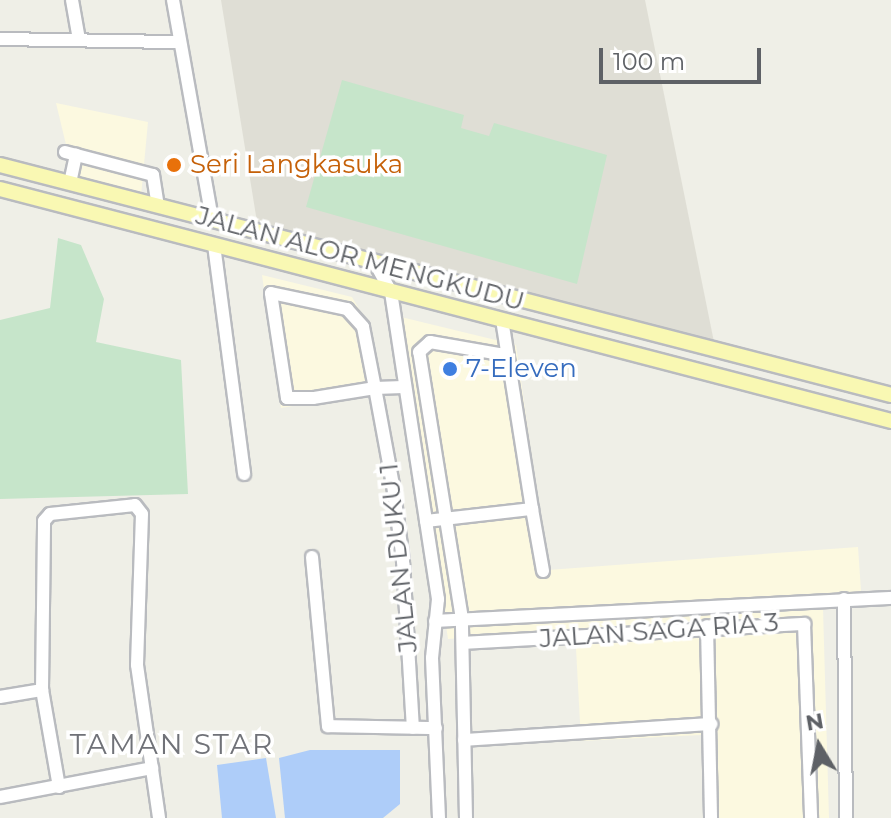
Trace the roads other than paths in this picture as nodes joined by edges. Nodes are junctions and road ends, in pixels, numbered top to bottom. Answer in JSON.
{"nodes":[{"id":1,"x":72,"y":0,"type":"edge"},
{"id":2,"x":173,"y":0,"type":"edge"},
{"id":3,"x":0,"y":39,"type":"edge"},
{"id":4,"x":79,"y":39,"type":"junction"},
{"id":5,"x":180,"y":42,"type":"junction"},
{"id":6,"x":0,"y":165,"type":"edge"},
{"id":7,"x":70,"y":183,"type":"junction"},
{"id":8,"x":0,"y":189,"type":"edge"},
{"id":9,"x":158,"y":206,"type":"junction"},
{"id":10,"x":212,"y":220,"type":"junction"},
{"id":11,"x":214,"y":245,"type":"junction"},
{"id":12,"x":375,"y":263,"type":"junction"},
{"id":13,"x":391,"y":292,"type":"junction"},
{"id":14,"x":502,"y":320,"type":"junction"},
{"id":15,"x":505,"y":355,"type":"junction"},
{"id":16,"x":403,"y":387,"type":"junction"},
{"id":17,"x":375,"y":388,"type":"junction"},
{"id":18,"x":891,"y":395,"type":"edge"},
{"id":19,"x":891,"y":421,"type":"edge"},
{"id":20,"x":244,"y":474,"type":"dead end"},
{"id":21,"x":532,"y":509,"type":"junction"},
{"id":22,"x":446,"y":519,"type":"junction"},
{"id":23,"x":426,"y":521,"type":"junction"},
{"id":24,"x":312,"y":557,"type":"dead end"},
{"id":25,"x":543,"y":571,"type":"dead end"},
{"id":26,"x":891,"y":598,"type":"edge"},
{"id":27,"x":844,"y":599,"type":"junction"},
{"id":28,"x":462,"y":619,"type":"junction"},
{"id":29,"x":435,"y":621,"type":"junction"},
{"id":30,"x":707,"y":626,"type":"junction"},
{"id":31,"x":463,"y":643,"type":"junction"},
{"id":32,"x":42,"y":690,"type":"junction"},
{"id":33,"x":0,"y":697,"type":"edge"},
{"id":34,"x":711,"y":724,"type":"junction"},
{"id":35,"x":413,"y":728,"type":"junction"},
{"id":36,"x":436,"y":728,"type":"junction"},
{"id":37,"x":464,"y":740,"type":"junction"},
{"id":38,"x":152,"y":768,"type":"junction"},
{"id":39,"x":59,"y":787,"type":"junction"},
{"id":40,"x":0,"y":797,"type":"edge"},
{"id":41,"x":159,"y":818,"type":"edge"},
{"id":42,"x":439,"y":818,"type":"edge"},
{"id":43,"x":466,"y":818,"type":"edge"},
{"id":44,"x":711,"y":818,"type":"edge"},
{"id":45,"x":811,"y":818,"type":"edge"},
{"id":46,"x":846,"y":818,"type":"edge"}],
"edges":[{"from":1,"to":4,"type":"street"},
{"from":2,"to":5,"type":"street"},
{"from":3,"to":4,"type":"street"},
{"from":4,"to":5,"type":"street"},
{"from":5,"to":10,"type":"street"},
{"from":6,"to":7,"type":"main road","name":"JALAN ALOR MENGKUDU"},
{"from":7,"to":9,"type":"main road","name":"JALAN ALOR MENGKUDU"},
{"from":7,"to":9,"type":"street"},
{"from":8,"to":11,"type":"main road","name":"JALAN ALOR MENGKUDU"},
{"from":9,"to":10,"type":"main road","name":"JALAN ALOR MENGKUDU"},
{"from":10,"to":12,"type":"main road","name":"JALAN ALOR MENGKUDU"},
{"from":11,"to":13,"type":"main road","name":"JALAN ALOR MENGKUDU"},
{"from":11,"to":20,"type":"street"},
{"from":12,"to":13,"type":"street"},
{"from":12,"to":18,"type":"main road","name":"JALAN ALOR MENGKUDU"},
{"from":13,"to":14,"type":"main road","name":"JALAN ALOR MENGKUDU"},
{"from":13,"to":16,"type":"street"},
{"from":14,"to":15,"type":"street"},
{"from":14,"to":19,"type":"main road","name":"JALAN ALOR MENGKUDU"},
{"from":15,"to":21,"type":"street"},
{"from":15,"to":22,"type":"street"},
{"from":16,"to":17,"type":"street"},
{"from":16,"to":23,"type":"street"},
{"from":17,"to":17,"type":"street","name":"JALAN DUKU 1"},
{"from":17,"to":35,"type":"street","name":"JALAN DUKU 1"},
{"from":21,"to":22,"type":"street"},
{"from":21,"to":25,"type":"street"},
{"from":22,"to":23,"type":"street"},
{"from":22,"to":28,"type":"street"},
{"from":23,"to":29,"type":"street"},
{"from":24,"to":35,"type":"street"},
{"from":26,"to":27,"type":"street"},
{"from":27,"to":28,"type":"street"},
{"from":27,"to":46,"type":"street"},
{"from":28,"to":29,"type":"street"},
{"from":28,"to":31,"type":"street"},
{"from":29,"to":36,"type":"street"},
{"from":30,"to":31,"type":"street","name":"JALAN SAGA RIA 3"},
{"from":30,"to":34,"type":"street"},
{"from":30,"to":45,"type":"street","name":"JALAN SAGA RIA 3"},
{"from":31,"to":37,"type":"street"},
{"from":32,"to":33,"type":"street"},
{"from":32,"to":38,"type":"street"},
{"from":32,"to":39,"type":"street"},
{"from":34,"to":37,"type":"street"},
{"from":34,"to":44,"type":"street"},
{"from":35,"to":36,"type":"street"},
{"from":36,"to":42,"type":"street"},
{"from":37,"to":43,"type":"street"},
{"from":38,"to":39,"type":"street"},
{"from":38,"to":41,"type":"street"},
{"from":39,"to":40,"type":"street"}]}
